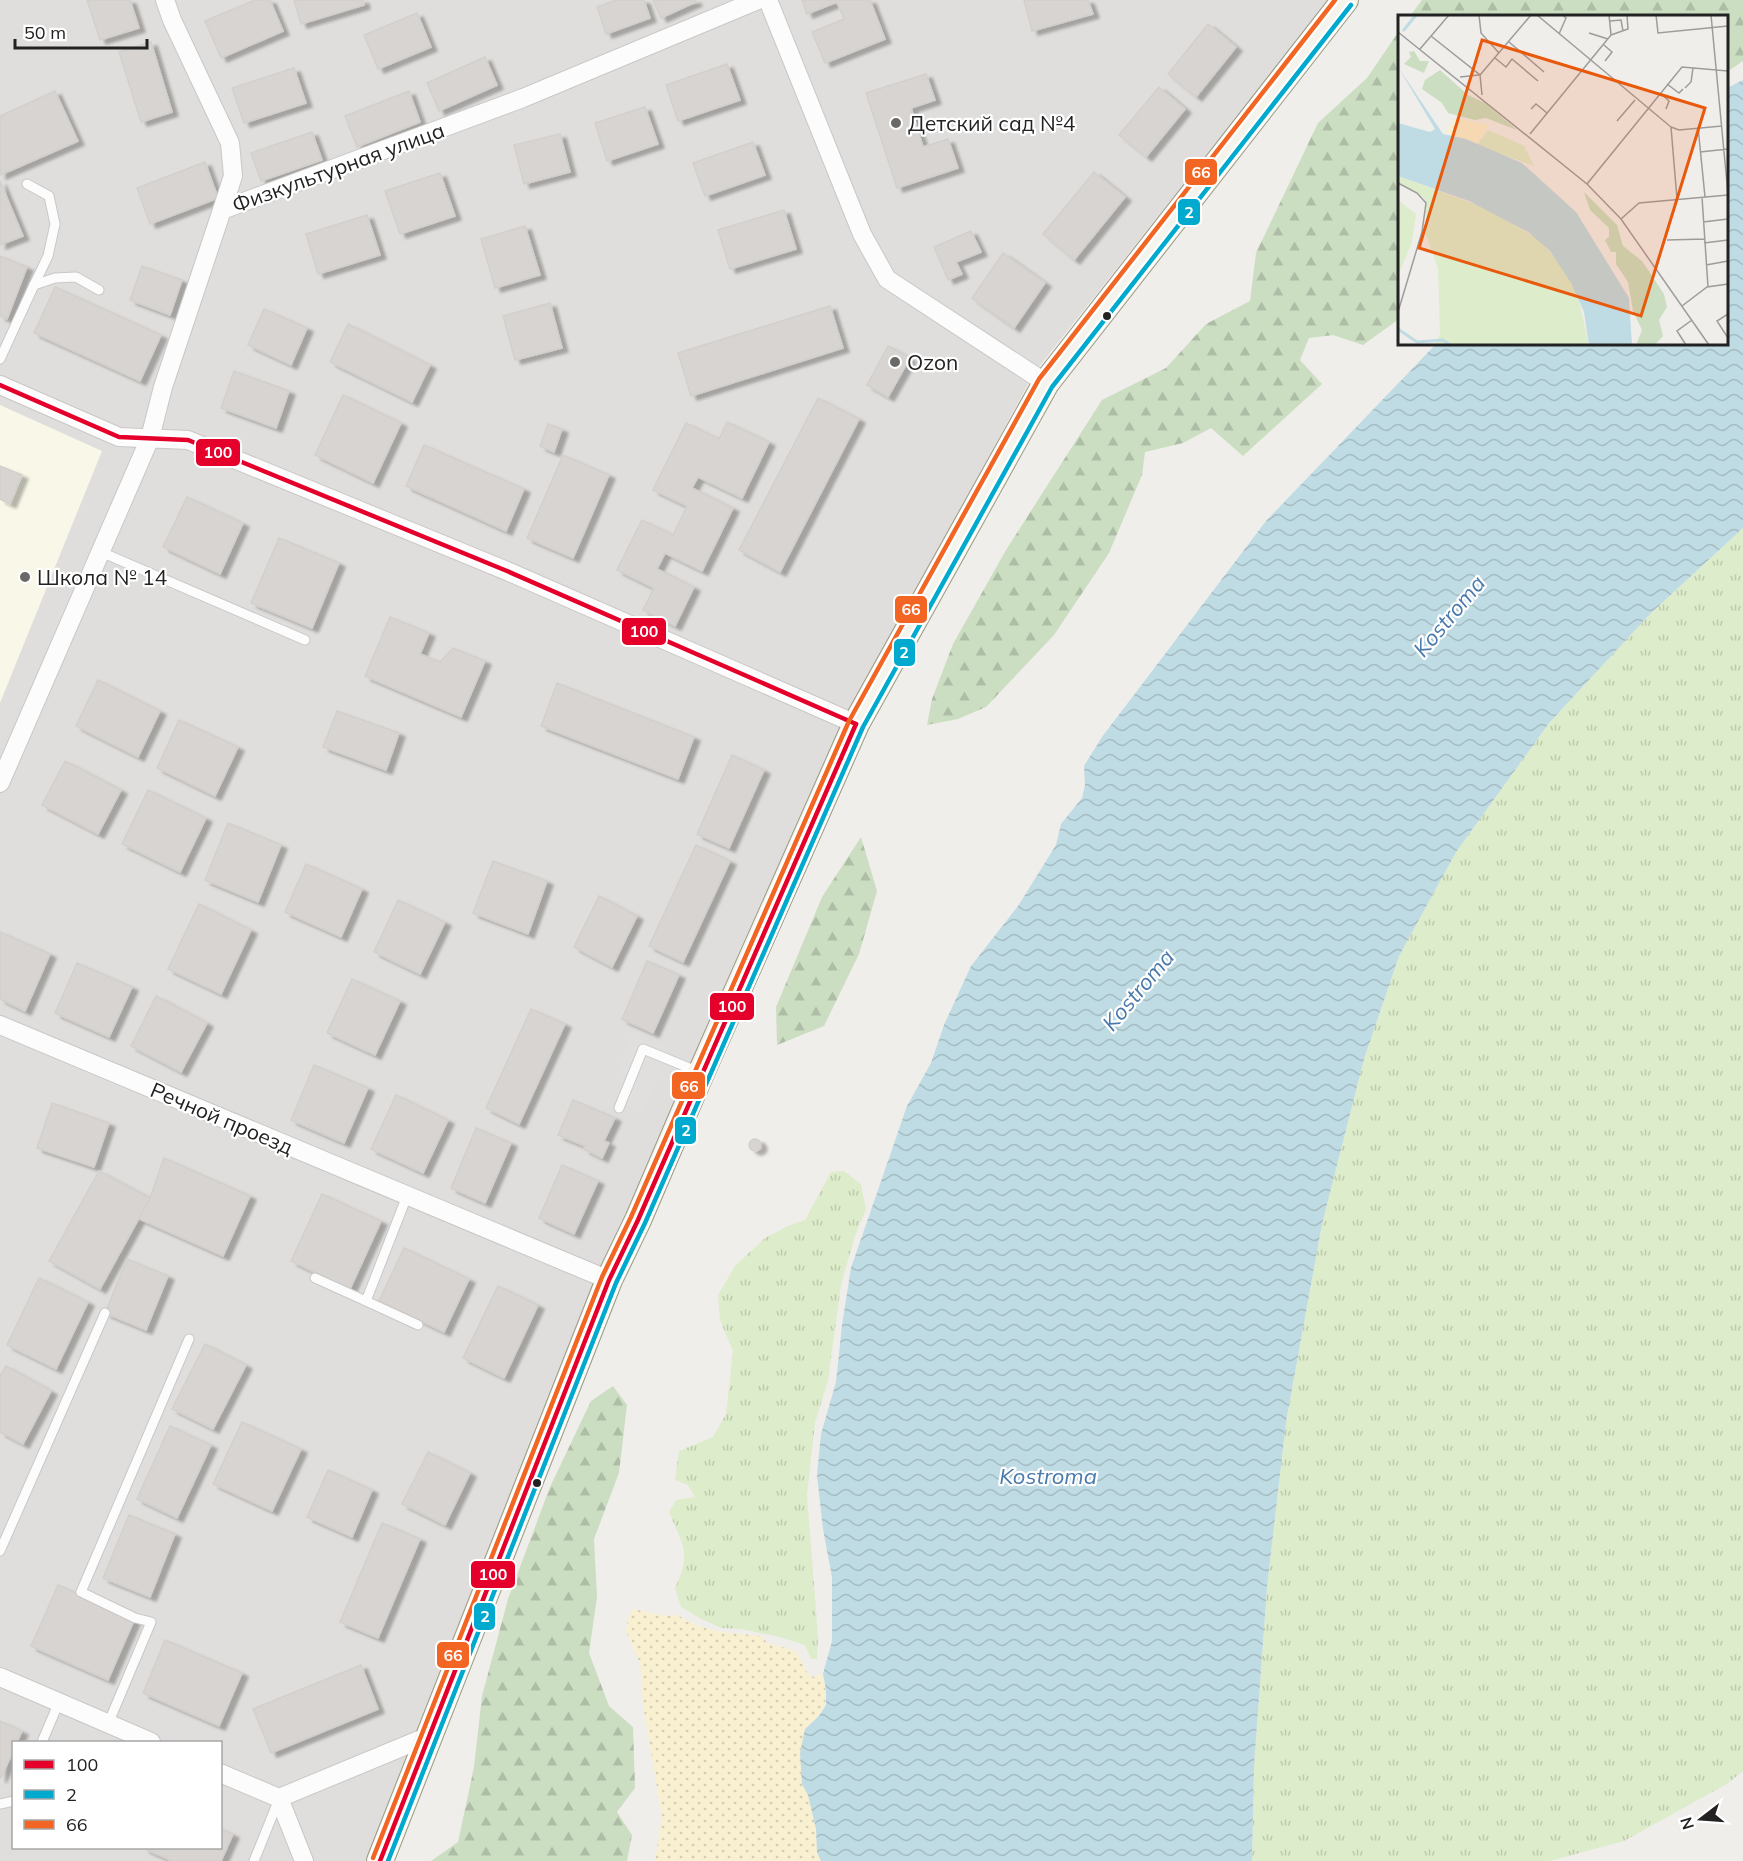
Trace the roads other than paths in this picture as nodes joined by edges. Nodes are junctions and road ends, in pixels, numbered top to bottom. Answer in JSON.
{"nodes":[{"id":1,"x":758,"y":0,"type":"edge"},
{"id":2,"x":768,"y":0,"type":"edge"},
{"id":3,"x":1345,"y":0,"type":"edge"},
{"id":4,"x":172,"y":2,"type":"edge"},
{"id":5,"x":27,"y":184,"type":"dead end"},
{"id":6,"x":222,"y":210,"type":"junction"},
{"id":7,"x":34,"y":285,"type":"junction"},
{"id":8,"x":99,"y":290,"type":"dead end"},
{"id":9,"x":0,"y":359,"type":"edge"},
{"id":10,"x":1046,"y":383,"type":"junction"},
{"id":11,"x":0,"y":385,"type":"edge"},
{"id":12,"x":150,"y":438,"type":"junction"},
{"id":13,"x":100,"y":552,"type":"junction"},
{"id":14,"x":305,"y":640,"type":"dead end"},
{"id":15,"x":856,"y":724,"type":"junction"},
{"id":16,"x":0,"y":783,"type":"edge"},
{"id":17,"x":0,"y":1024,"type":"edge"},
{"id":18,"x":701,"y":1073,"type":"junction"},
{"id":19,"x":619,"y":1108,"type":"dead end"},
{"id":20,"x":407,"y":1196,"type":"junction"},
{"id":21,"x":315,"y":1278,"type":"dead end"},
{"id":22,"x":609,"y":1280,"type":"junction"},
{"id":23,"x":366,"y":1301,"type":"junction"},
{"id":24,"x":105,"y":1313,"type":"dead end"},
{"id":25,"x":418,"y":1325,"type":"dead end"},
{"id":26,"x":189,"y":1339,"type":"dead end"},
{"id":27,"x":0,"y":1551,"type":"edge"},
{"id":28,"x":0,"y":1677,"type":"edge"},
{"id":29,"x":59,"y":1702,"type":"junction"},
{"id":30,"x":108,"y":1724,"type":"junction"},
{"id":31,"x":430,"y":1735,"type":"junction"},
{"id":32,"x":43,"y":1741,"type":"edge"},
{"id":33,"x":146,"y":1741,"type":"edge"},
{"id":34,"x":222,"y":1774,"type":"edge"},
{"id":35,"x":279,"y":1798,"type":"junction"},
{"id":36,"x":254,"y":1861,"type":"edge"},
{"id":37,"x":304,"y":1861,"type":"edge"},
{"id":38,"x":380,"y":1861,"type":"edge"}],
"edges":[{"from":1,"to":6,"type":"street","name":"Физкультурная улица"},
{"from":2,"to":10,"type":"street"},
{"from":3,"to":10,"type":"street"},
{"from":4,"to":6,"type":"street"},
{"from":5,"to":7,"type":"lane"},
{"from":6,"to":12,"type":"street","name":"Физкультурная улица"},
{"from":7,"to":8,"type":"lane"},
{"from":7,"to":9,"type":"lane"},
{"from":10,"to":15,"type":"street"},
{"from":11,"to":12,"type":"street"},
{"from":12,"to":13,"type":"street","name":"Физкультурная улица"},
{"from":12,"to":15,"type":"street"},
{"from":13,"to":14,"type":"lane"},
{"from":13,"to":16,"type":"street","name":"Физкультурная улица"},
{"from":15,"to":18,"type":"street"},
{"from":17,"to":20,"type":"street","name":"Речной проезд"},
{"from":18,"to":19,"type":"lane"},
{"from":18,"to":22,"type":"street"},
{"from":20,"to":22,"type":"street","name":"Речной проезд"},
{"from":20,"to":23,"type":"lane"},
{"from":21,"to":23,"type":"lane"},
{"from":22,"to":31,"type":"street"},
{"from":23,"to":25,"type":"lane"},
{"from":24,"to":27,"type":"lane"},
{"from":26,"to":30,"type":"lane"},
{"from":28,"to":29,"type":"street"},
{"from":29,"to":30,"type":"street"},
{"from":29,"to":32,"type":"lane"},
{"from":30,"to":33,"type":"street"},
{"from":31,"to":35,"type":"street"},
{"from":31,"to":38,"type":"street"},
{"from":34,"to":35,"type":"street"},
{"from":35,"to":36,"type":"lane"},
{"from":35,"to":37,"type":"street"}]}
